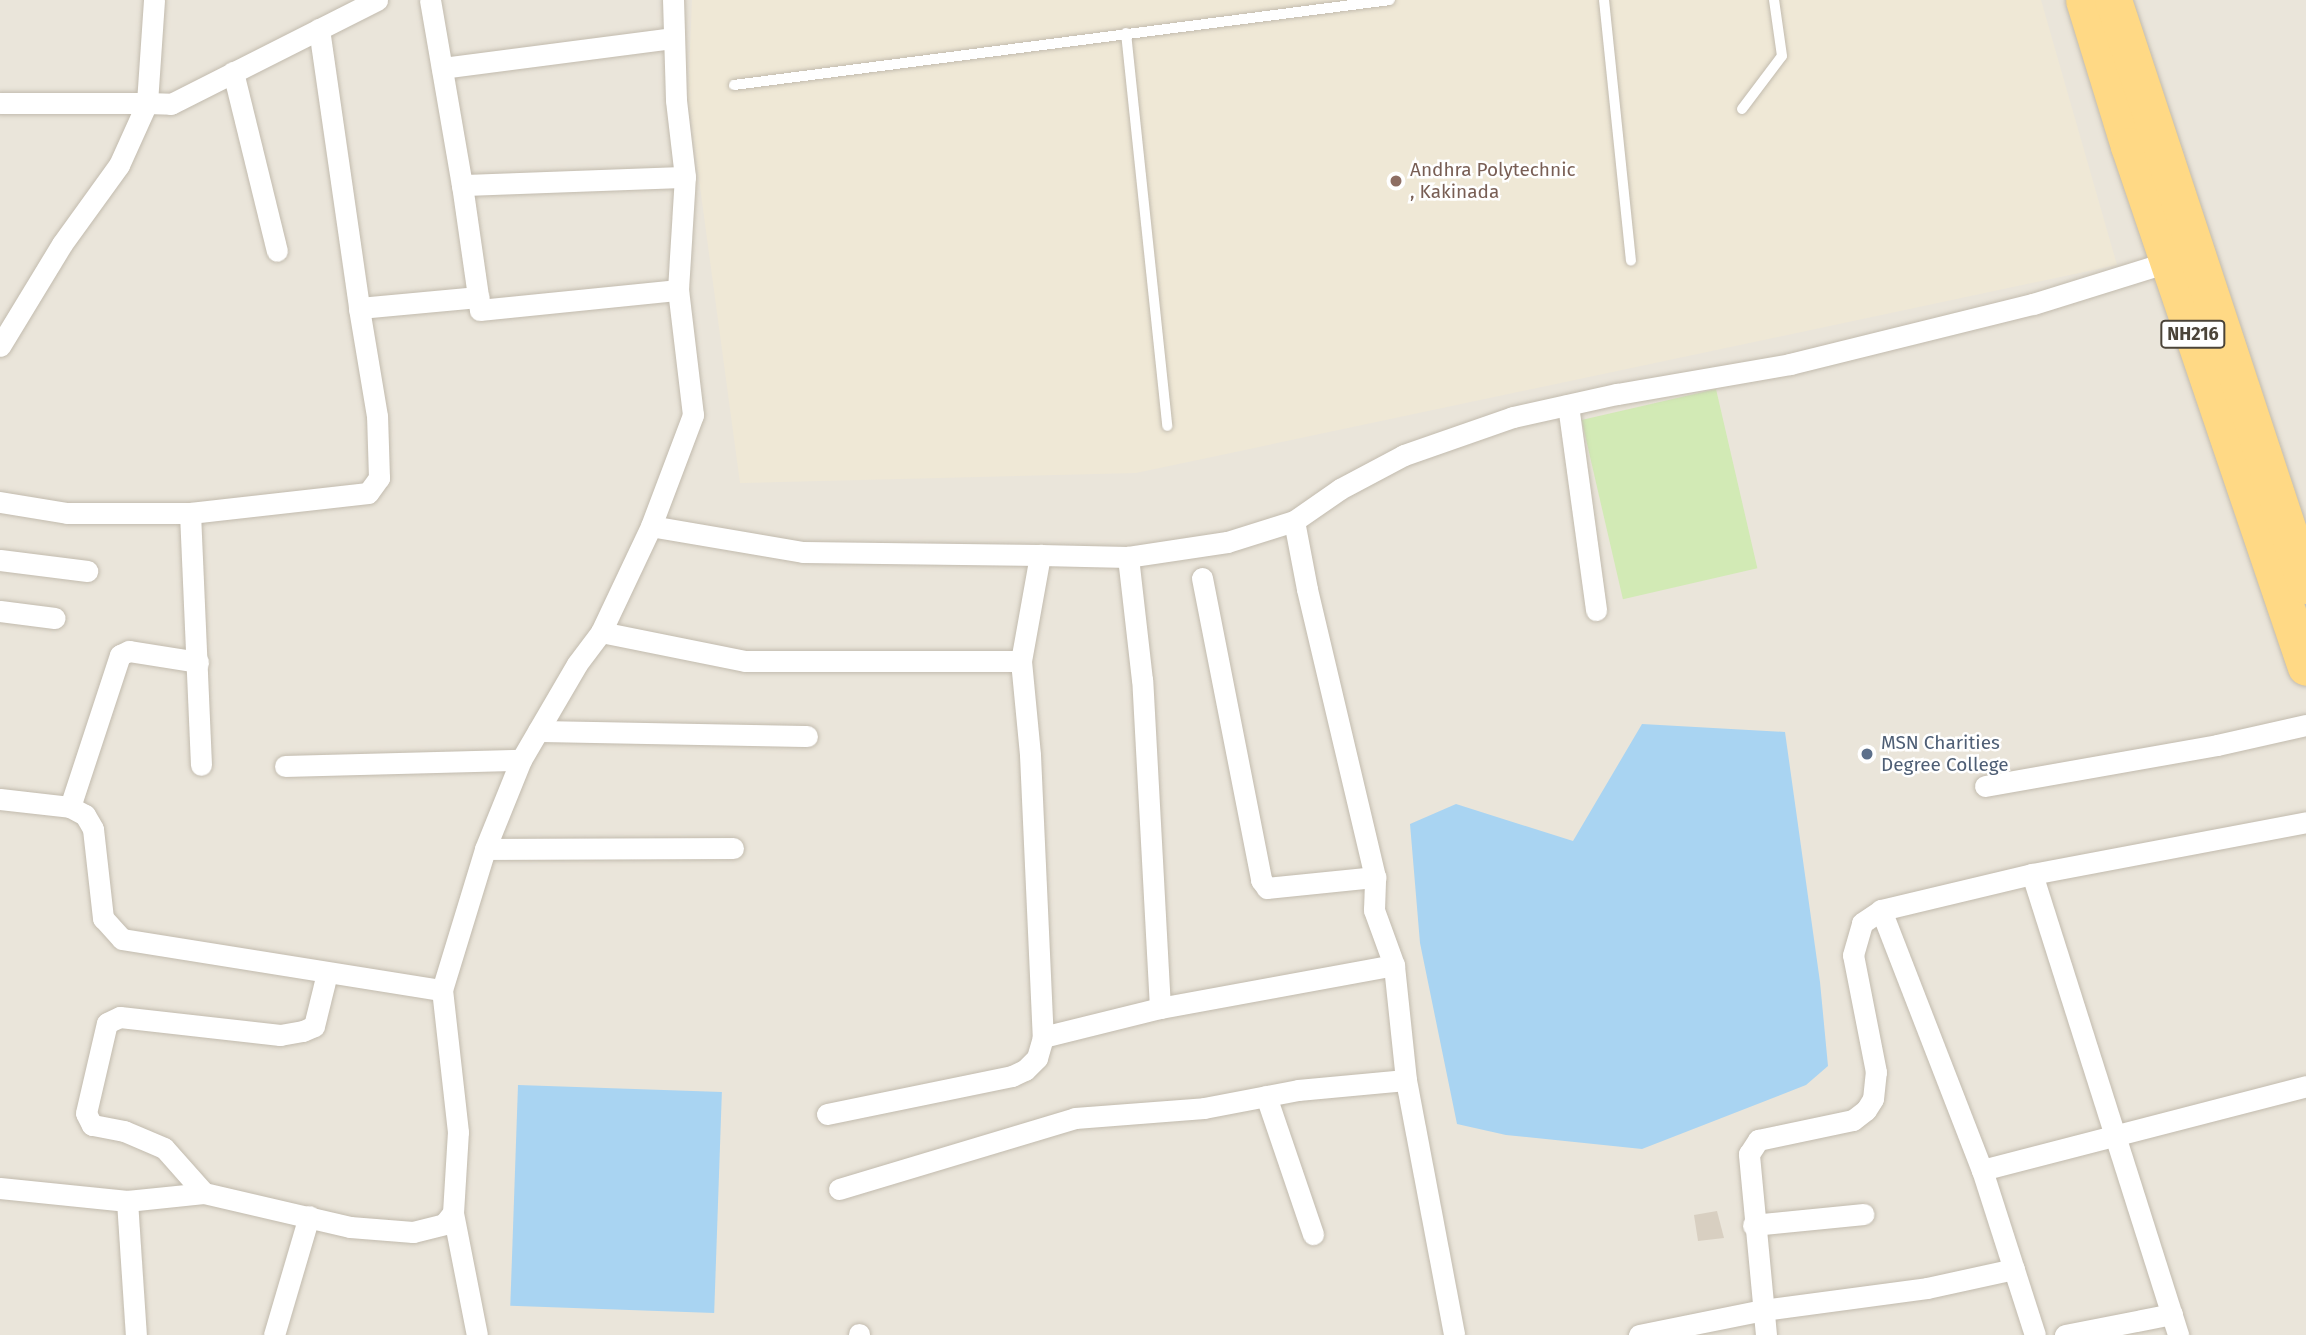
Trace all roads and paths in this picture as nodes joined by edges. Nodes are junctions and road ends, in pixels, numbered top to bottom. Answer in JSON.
{"nodes":[{"id":1,"x":154,"y":0,"type":"edge"},
{"id":2,"x":377,"y":0,"type":"edge"},
{"id":3,"x":430,"y":0,"type":"edge"},
{"id":4,"x":673,"y":0,"type":"edge"},
{"id":5,"x":1391,"y":0,"type":"edge"},
{"id":6,"x":1604,"y":0,"type":"edge"},
{"id":7,"x":1774,"y":0,"type":"edge"},
{"id":8,"x":2084,"y":0,"type":"edge"},
{"id":9,"x":2113,"y":0,"type":"edge"},
{"id":10,"x":319,"y":29,"type":"junction"},
{"id":11,"x":1126,"y":33,"type":"junction"},
{"id":12,"x":673,"y":38,"type":"junction"},
{"id":13,"x":442,"y":68,"type":"junction"},
{"id":14,"x":233,"y":72,"type":"junction"},
{"id":15,"x":734,"y":85,"type":"dead end"},
{"id":16,"x":0,"y":103,"type":"edge"},
{"id":17,"x":147,"y":103,"type":"junction"},
{"id":18,"x":1742,"y":109,"type":"dead end"},
{"id":19,"x":685,"y":177,"type":"junction"},
{"id":20,"x":462,"y":185,"type":"junction"},
{"id":21,"x":277,"y":251,"type":"dead end"},
{"id":22,"x":1631,"y":261,"type":"dead end"},
{"id":23,"x":2168,"y":262,"type":"junction"},
{"id":24,"x":678,"y":290,"type":"junction"},
{"id":25,"x":478,"y":297,"type":"junction"},
{"id":26,"x":359,"y":308,"type":"junction"},
{"id":27,"x":0,"y":346,"type":"edge"},
{"id":28,"x":1568,"y":405,"type":"junction"},
{"id":29,"x":1167,"y":426,"type":"dead end"},
{"id":30,"x":0,"y":502,"type":"edge"},
{"id":31,"x":190,"y":513,"type":"junction"},
{"id":32,"x":1294,"y":521,"type":"junction"},
{"id":33,"x":651,"y":526,"type":"junction"},
{"id":34,"x":1040,"y":555,"type":"junction"},
{"id":35,"x":1128,"y":556,"type":"junction"},
{"id":36,"x":0,"y":560,"type":"edge"},
{"id":37,"x":87,"y":571,"type":"dead end"},
{"id":38,"x":1202,"y":578,"type":"dead end"},
{"id":39,"x":2306,"y":585,"type":"edge"},
{"id":40,"x":1596,"y":610,"type":"dead end"},
{"id":41,"x":0,"y":611,"type":"edge"},
{"id":42,"x":55,"y":618,"type":"dead end"},
{"id":43,"x":601,"y":632,"type":"junction"},
{"id":44,"x":1021,"y":661,"type":"junction"},
{"id":45,"x":198,"y":662,"type":"junction"},
{"id":46,"x":2306,"y":667,"type":"edge"},
{"id":47,"x":2306,"y":725,"type":"edge"},
{"id":48,"x":538,"y":731,"type":"junction"},
{"id":49,"x":807,"y":736,"type":"dead end"},
{"id":50,"x":521,"y":760,"type":"junction"},
{"id":51,"x":201,"y":765,"type":"dead end"},
{"id":52,"x":285,"y":766,"type":"dead end"},
{"id":53,"x":1985,"y":786,"type":"dead end"},
{"id":54,"x":0,"y":799,"type":"edge"},
{"id":55,"x":70,"y":807,"type":"junction"},
{"id":56,"x":2306,"y":822,"type":"edge"},
{"id":57,"x":733,"y":848,"type":"dead end"},
{"id":58,"x":485,"y":849,"type":"junction"},
{"id":59,"x":2032,"y":874,"type":"junction"},
{"id":60,"x":1376,"y":877,"type":"junction"},
{"id":61,"x":1881,"y":910,"type":"junction"},
{"id":62,"x":1394,"y":965,"type":"junction"},
{"id":63,"x":327,"y":973,"type":"junction"},
{"id":64,"x":442,"y":990,"type":"junction"},
{"id":65,"x":1160,"y":1008,"type":"junction"},
{"id":66,"x":1043,"y":1037,"type":"junction"},
{"id":67,"x":1406,"y":1080,"type":"junction"},
{"id":68,"x":2306,"y":1086,"type":"edge"},
{"id":69,"x":1266,"y":1096,"type":"junction"},
{"id":70,"x":827,"y":1114,"type":"dead end"},
{"id":71,"x":2115,"y":1138,"type":"junction"},
{"id":72,"x":1982,"y":1171,"type":"junction"},
{"id":73,"x":0,"y":1188,"type":"edge"},
{"id":74,"x":839,"y":1189,"type":"dead end"},
{"id":75,"x":204,"y":1193,"type":"junction"},
{"id":76,"x":127,"y":1201,"type":"junction"},
{"id":77,"x":453,"y":1213,"type":"junction"},
{"id":78,"x":1863,"y":1214,"type":"dead end"},
{"id":79,"x":309,"y":1216,"type":"junction"},
{"id":80,"x":1753,"y":1224,"type":"junction"},
{"id":81,"x":1313,"y":1234,"type":"dead end"},
{"id":82,"x":2014,"y":1269,"type":"junction"},
{"id":83,"x":1763,"y":1310,"type":"junction"},
{"id":84,"x":2172,"y":1314,"type":"junction"},
{"id":85,"x":1695,"y":1329,"type":"edge"},
{"id":86,"x":136,"y":1335,"type":"edge"},
{"id":87,"x":274,"y":1335,"type":"edge"},
{"id":88,"x":477,"y":1335,"type":"edge"},
{"id":89,"x":1454,"y":1335,"type":"edge"},
{"id":90,"x":1639,"y":1335,"type":"edge"},
{"id":91,"x":1766,"y":1335,"type":"edge"},
{"id":92,"x":2035,"y":1335,"type":"edge"},
{"id":93,"x":2065,"y":1335,"type":"edge"},
{"id":94,"x":2178,"y":1335,"type":"edge"}],
"edges":[{"from":1,"to":17,"type":"street"},
{"from":2,"to":10,"type":"street"},
{"from":3,"to":13,"type":"street"},
{"from":4,"to":12,"type":"street"},
{"from":5,"to":11,"type":"lane"},
{"from":6,"to":22,"type":"lane"},
{"from":7,"to":18,"type":"lane"},
{"from":8,"to":23,"type":"highway","number":"NH216"},
{"from":9,"to":39,"type":"highway","number":"NH216"},
{"from":10,"to":14,"type":"street"},
{"from":10,"to":26,"type":"street"},
{"from":11,"to":15,"type":"lane"},
{"from":11,"to":29,"type":"lane"},
{"from":12,"to":13,"type":"street"},
{"from":12,"to":19,"type":"street"},
{"from":13,"to":20,"type":"street"},
{"from":14,"to":17,"type":"street"},
{"from":14,"to":21,"type":"street"},
{"from":16,"to":17,"type":"street"},
{"from":17,"to":27,"type":"street"},
{"from":19,"to":20,"type":"street"},
{"from":19,"to":24,"type":"street"},
{"from":20,"to":25,"type":"street"},
{"from":23,"to":28,"type":"street"},
{"from":23,"to":46,"type":"highway","number":"NH216"},
{"from":24,"to":25,"type":"street"},
{"from":24,"to":33,"type":"street"},
{"from":25,"to":26,"type":"street"},
{"from":26,"to":31,"type":"street"},
{"from":28,"to":32,"type":"street"},
{"from":28,"to":40,"type":"street"},
{"from":30,"to":31,"type":"street"},
{"from":31,"to":45,"type":"street"},
{"from":32,"to":35,"type":"street"},
{"from":32,"to":60,"type":"street"},
{"from":33,"to":34,"type":"street"},
{"from":33,"to":43,"type":"street"},
{"from":34,"to":35,"type":"street"},
{"from":34,"to":44,"type":"street"},
{"from":35,"to":65,"type":"street"},
{"from":36,"to":37,"type":"street"},
{"from":38,"to":60,"type":"street"},
{"from":41,"to":42,"type":"street"},
{"from":43,"to":44,"type":"street"},
{"from":43,"to":48,"type":"street"},
{"from":44,"to":66,"type":"street"},
{"from":45,"to":51,"type":"street"},
{"from":45,"to":55,"type":"street"},
{"from":47,"to":53,"type":"street"},
{"from":48,"to":49,"type":"street"},
{"from":48,"to":50,"type":"street"},
{"from":50,"to":52,"type":"street"},
{"from":50,"to":58,"type":"street"},
{"from":54,"to":55,"type":"street"},
{"from":55,"to":63,"type":"street"},
{"from":56,"to":59,"type":"street"},
{"from":57,"to":58,"type":"street"},
{"from":58,"to":64,"type":"street"},
{"from":59,"to":61,"type":"street"},
{"from":59,"to":71,"type":"street"},
{"from":60,"to":62,"type":"street"},
{"from":61,"to":72,"type":"street"},
{"from":61,"to":80,"type":"street"},
{"from":62,"to":65,"type":"street"},
{"from":62,"to":67,"type":"street"},
{"from":63,"to":64,"type":"street"},
{"from":63,"to":75,"type":"street"},
{"from":64,"to":77,"type":"street"},
{"from":65,"to":66,"type":"street"},
{"from":66,"to":70,"type":"street"},
{"from":67,"to":69,"type":"street"},
{"from":67,"to":89,"type":"street"},
{"from":68,"to":71,"type":"street"},
{"from":69,"to":74,"type":"street"},
{"from":69,"to":81,"type":"street"},
{"from":71,"to":72,"type":"street"},
{"from":71,"to":84,"type":"street"},
{"from":72,"to":82,"type":"street"},
{"from":73,"to":76,"type":"street"},
{"from":75,"to":76,"type":"street"},
{"from":75,"to":79,"type":"street"},
{"from":76,"to":86,"type":"street"},
{"from":77,"to":79,"type":"street"},
{"from":77,"to":88,"type":"street"},
{"from":78,"to":80,"type":"street"},
{"from":79,"to":87,"type":"street"},
{"from":80,"to":83,"type":"street"},
{"from":82,"to":83,"type":"street"},
{"from":82,"to":92,"type":"street"},
{"from":83,"to":85,"type":"street"},
{"from":83,"to":91,"type":"street"},
{"from":84,"to":93,"type":"street"},
{"from":84,"to":94,"type":"street"},
{"from":85,"to":90,"type":"street"}]}
